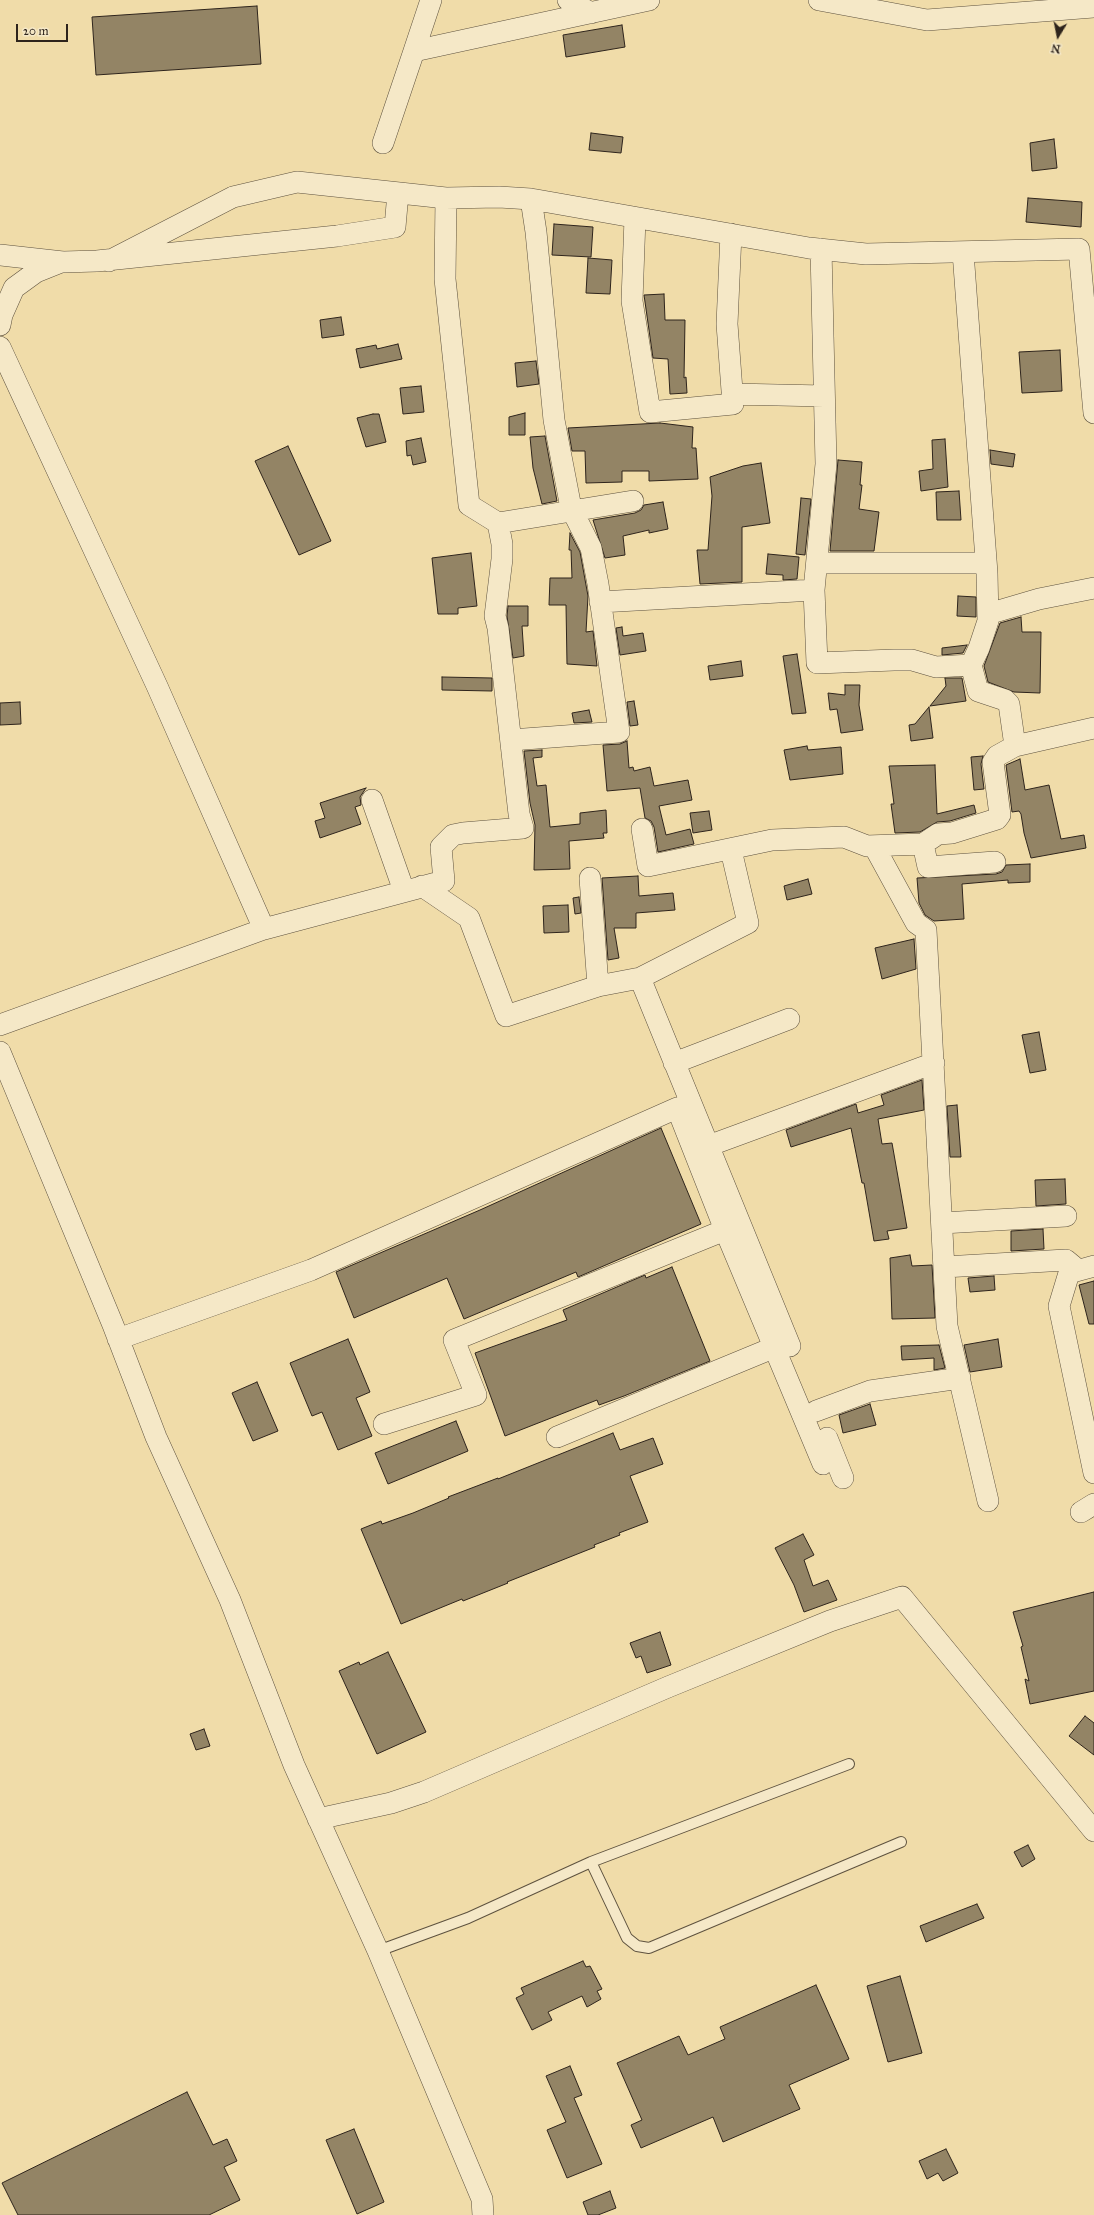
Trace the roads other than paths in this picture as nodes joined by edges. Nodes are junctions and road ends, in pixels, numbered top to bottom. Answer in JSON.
{"nodes":[{"id":1,"x":430,"y":0,"type":"edge"},
{"id":2,"x":568,"y":0,"type":"edge"},
{"id":3,"x":649,"y":0,"type":"edge"},
{"id":4,"x":819,"y":0,"type":"edge"},
{"id":5,"x":1094,"y":7,"type":"edge"},
{"id":6,"x":591,"y":13,"type":"junction"},
{"id":7,"x":414,"y":51,"type":"junction"},
{"id":8,"x":383,"y":143,"type":"dead end"},
{"id":9,"x":398,"y":193,"type":"junction"},
{"id":10,"x":446,"y":198,"type":"junction"},
{"id":11,"x":531,"y":199,"type":"junction"},
{"id":12,"x":635,"y":218,"type":"junction"},
{"id":13,"x":731,"y":234,"type":"junction"},
{"id":14,"x":821,"y":249,"type":"junction"},
{"id":15,"x":963,"y":252,"type":"junction"},
{"id":16,"x":0,"y":255,"type":"edge"},
{"id":17,"x":109,"y":261,"type":"junction"},
{"id":18,"x":63,"y":262,"type":"junction"},
{"id":19,"x":0,"y":325,"type":"edge"},
{"id":20,"x":0,"y":347,"type":"edge"},
{"id":21,"x":732,"y":394,"type":"junction"},
{"id":22,"x":824,"y":396,"type":"junction"},
{"id":23,"x":1094,"y":413,"type":"edge"},
{"id":24,"x":633,"y":501,"type":"dead end"},
{"id":25,"x":573,"y":511,"type":"junction"},
{"id":26,"x":498,"y":524,"type":"junction"},
{"id":27,"x":817,"y":563,"type":"junction"},
{"id":28,"x":986,"y":563,"type":"junction"},
{"id":29,"x":1094,"y":588,"type":"edge"},
{"id":30,"x":814,"y":590,"type":"junction"},
{"id":31,"x":600,"y":602,"type":"junction"},
{"id":32,"x":988,"y":614,"type":"junction"},
{"id":33,"x":971,"y":665,"type":"junction"},
{"id":34,"x":1094,"y":728,"type":"edge"},
{"id":35,"x":511,"y":740,"type":"junction"},
{"id":36,"x":1015,"y":746,"type":"junction"},
{"id":37,"x":372,"y":800,"type":"dead end"},
{"id":38,"x":642,"y":829,"type":"dead end"},
{"id":39,"x":923,"y":844,"type":"junction"},
{"id":40,"x":874,"y":846,"type":"junction"},
{"id":41,"x":731,"y":850,"type":"junction"},
{"id":42,"x":995,"y":862,"type":"dead end"},
{"id":43,"x":590,"y":878,"type":"dead end"},
{"id":44,"x":413,"y":889,"type":"junction"},
{"id":45,"x":264,"y":929,"type":"junction"},
{"id":46,"x":640,"y":978,"type":"junction"},
{"id":47,"x":598,"y":986,"type":"junction"},
{"id":48,"x":789,"y":1019,"type":"dead end"},
{"id":49,"x":0,"y":1025,"type":"edge"},
{"id":50,"x":0,"y":1052,"type":"edge"},
{"id":51,"x":674,"y":1063,"type":"junction"},
{"id":52,"x":934,"y":1063,"type":"junction"},
{"id":53,"x":708,"y":1146,"type":"junction"},
{"id":54,"x":1066,"y":1216,"type":"dead end"},
{"id":55,"x":942,"y":1224,"type":"junction"},
{"id":56,"x":726,"y":1230,"type":"junction"},
{"id":57,"x":944,"y":1268,"type":"junction"},
{"id":58,"x":1086,"y":1268,"type":"edge"},
{"id":59,"x":118,"y":1339,"type":"junction"},
{"id":60,"x":774,"y":1347,"type":"junction"},
{"id":61,"x":960,"y":1378,"type":"junction"},
{"id":62,"x":816,"y":1411,"type":"junction"},
{"id":63,"x":384,"y":1424,"type":"dead end"},
{"id":64,"x":557,"y":1437,"type":"dead end"},
{"id":65,"x":823,"y":1464,"type":"dead end"},
{"id":66,"x":1094,"y":1473,"type":"edge"},
{"id":67,"x":843,"y":1478,"type":"dead end"},
{"id":68,"x":988,"y":1501,"type":"dead end"},
{"id":69,"x":849,"y":1764,"type":"dead end"},
{"id":70,"x":318,"y":1819,"type":"junction"},
{"id":71,"x":1094,"y":1831,"type":"edge"},
{"id":72,"x":901,"y":1842,"type":"dead end"},
{"id":73,"x":591,"y":1862,"type":"junction"},
{"id":74,"x":378,"y":1951,"type":"junction"},
{"id":75,"x":483,"y":2215,"type":"edge"}],
"edges":[{"from":1,"to":7,"type":"street"},
{"from":2,"to":6,"type":"street"},
{"from":3,"to":6,"type":"street"},
{"from":4,"to":5,"type":"street"},
{"from":6,"to":7,"type":"street"},
{"from":7,"to":8,"type":"street"},
{"from":9,"to":10,"type":"street"},
{"from":9,"to":17,"type":"street"},
{"from":9,"to":17,"type":"street"},
{"from":10,"to":11,"type":"street"},
{"from":10,"to":26,"type":"street"},
{"from":11,"to":12,"type":"street"},
{"from":11,"to":25,"type":"street"},
{"from":12,"to":13,"type":"street"},
{"from":12,"to":21,"type":"street"},
{"from":13,"to":14,"type":"street"},
{"from":13,"to":21,"type":"street"},
{"from":14,"to":15,"type":"street"},
{"from":14,"to":22,"type":"street"},
{"from":15,"to":23,"type":"street"},
{"from":15,"to":28,"type":"street"},
{"from":16,"to":18,"type":"street"},
{"from":17,"to":18,"type":"street"},
{"from":18,"to":19,"type":"street"},
{"from":20,"to":45,"type":"street"},
{"from":21,"to":22,"type":"street"},
{"from":22,"to":27,"type":"street"},
{"from":24,"to":25,"type":"street"},
{"from":25,"to":26,"type":"street"},
{"from":25,"to":31,"type":"street"},
{"from":26,"to":35,"type":"street"},
{"from":27,"to":28,"type":"street"},
{"from":27,"to":30,"type":"street"},
{"from":28,"to":32,"type":"street"},
{"from":29,"to":32,"type":"street"},
{"from":30,"to":31,"type":"street"},
{"from":30,"to":33,"type":"street"},
{"from":31,"to":35,"type":"street"},
{"from":32,"to":33,"type":"street"},
{"from":33,"to":36,"type":"street"},
{"from":34,"to":36,"type":"street"},
{"from":35,"to":44,"type":"street"},
{"from":36,"to":39,"type":"street"},
{"from":37,"to":44,"type":"street"},
{"from":38,"to":41,"type":"street"},
{"from":39,"to":40,"type":"street"},
{"from":39,"to":42,"type":"street"},
{"from":40,"to":41,"type":"street"},
{"from":40,"to":52,"type":"street"},
{"from":41,"to":46,"type":"street"},
{"from":43,"to":47,"type":"street"},
{"from":44,"to":45,"type":"street"},
{"from":44,"to":47,"type":"street"},
{"from":45,"to":49,"type":"street"},
{"from":46,"to":47,"type":"street"},
{"from":46,"to":51,"type":"street"},
{"from":48,"to":51,"type":"street"},
{"from":50,"to":59,"type":"street"},
{"from":51,"to":53,"type":"street"},
{"from":52,"to":53,"type":"street"},
{"from":52,"to":55,"type":"street"},
{"from":53,"to":62,"type":"street"},
{"from":54,"to":55,"type":"street"},
{"from":55,"to":57,"type":"street"},
{"from":56,"to":59,"type":"street"},
{"from":56,"to":60,"type":"street"},
{"from":56,"to":63,"type":"street"},
{"from":57,"to":58,"type":"street"},
{"from":57,"to":61,"type":"street"},
{"from":58,"to":66,"type":"street"},
{"from":59,"to":70,"type":"street"},
{"from":60,"to":64,"type":"street"},
{"from":60,"to":65,"type":"street"},
{"from":61,"to":62,"type":"street"},
{"from":61,"to":68,"type":"street"},
{"from":62,"to":67,"type":"street"},
{"from":69,"to":73,"type":"lane"},
{"from":70,"to":71,"type":"street"},
{"from":70,"to":74,"type":"street"},
{"from":72,"to":73,"type":"lane"},
{"from":73,"to":74,"type":"lane"},
{"from":74,"to":75,"type":"street"}]}
